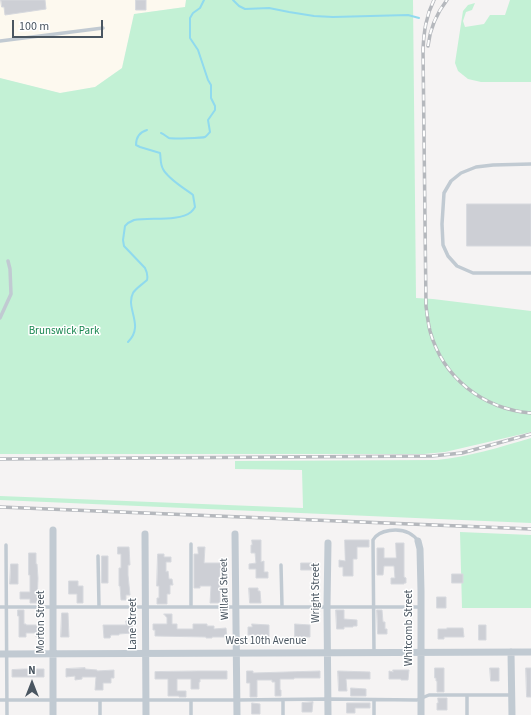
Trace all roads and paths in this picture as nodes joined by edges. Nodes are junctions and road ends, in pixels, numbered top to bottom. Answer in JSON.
{"nodes":[{"id":1,"x":103,"y":28,"type":"dead end"},
{"id":2,"x":0,"y":41,"type":"edge"},
{"id":3,"x":531,"y":164,"type":"edge"},
{"id":4,"x":8,"y":261,"type":"dead end"},
{"id":5,"x":531,"y":273,"type":"edge"},
{"id":6,"x":0,"y":318,"type":"edge"},
{"id":7,"x":53,"y":530,"type":"dead end"},
{"id":8,"x":145,"y":534,"type":"dead end"},
{"id":9,"x":235,"y":534,"type":"dead end"},
{"id":10,"x":418,"y":541,"type":"joint"},
{"id":11,"x":328,"y":543,"type":"dead end"},
{"id":12,"x":191,"y":544,"type":"dead end"},
{"id":13,"x":6,"y":545,"type":"dead end"},
{"id":14,"x":98,"y":556,"type":"dead end"},
{"id":15,"x":281,"y":565,"type":"dead end"},
{"id":16,"x":236,"y":606,"type":"junction"},
{"id":17,"x":282,"y":606,"type":"junction"},
{"id":18,"x":327,"y":606,"type":"junction"},
{"id":19,"x":374,"y":606,"type":"junction"},
{"id":20,"x":0,"y":607,"type":"edge"},
{"id":21,"x":7,"y":607,"type":"junction"},
{"id":22,"x":52,"y":607,"type":"junction"},
{"id":23,"x":99,"y":607,"type":"junction"},
{"id":24,"x":145,"y":607,"type":"junction"},
{"id":25,"x":191,"y":607,"type":"junction"},
{"id":26,"x":421,"y":607,"type":"junction"},
{"id":27,"x":511,"y":652,"type":"junction"},
{"id":28,"x":531,"y":652,"type":"edge"},
{"id":29,"x":146,"y":653,"type":"junction"},
{"id":30,"x":236,"y":653,"type":"junction"},
{"id":31,"x":328,"y":653,"type":"junction"},
{"id":32,"x":374,"y":653,"type":"junction"},
{"id":33,"x":420,"y":653,"type":"junction"},
{"id":34,"x":3,"y":654,"type":"edge"},
{"id":35,"x":53,"y":654,"type":"junction"},
{"id":36,"x":467,"y":695,"type":"junction"},
{"id":37,"x":512,"y":695,"type":"junction"},
{"id":38,"x":421,"y":698,"type":"junction"},
{"id":39,"x":328,"y":699,"type":"junction"},
{"id":40,"x":0,"y":700,"type":"edge"},
{"id":41,"x":7,"y":700,"type":"junction"},
{"id":42,"x":53,"y":700,"type":"junction"},
{"id":43,"x":100,"y":700,"type":"junction"},
{"id":44,"x":146,"y":700,"type":"junction"},
{"id":45,"x":191,"y":700,"type":"junction"},
{"id":46,"x":237,"y":700,"type":"junction"},
{"id":47,"x":283,"y":700,"type":"junction"},
{"id":48,"x":374,"y":700,"type":"junction"},
{"id":49,"x":7,"y":715,"type":"edge"},
{"id":50,"x":53,"y":715,"type":"edge"},
{"id":51,"x":100,"y":715,"type":"edge"},
{"id":52,"x":146,"y":715,"type":"edge"},
{"id":53,"x":191,"y":715,"type":"edge"},
{"id":54,"x":237,"y":715,"type":"edge"},
{"id":55,"x":283,"y":715,"type":"edge"},
{"id":56,"x":328,"y":715,"type":"edge"},
{"id":57,"x":374,"y":715,"type":"edge"},
{"id":58,"x":421,"y":715,"type":"edge"},
{"id":59,"x":468,"y":715,"type":"edge"},
{"id":60,"x":512,"y":715,"type":"edge"}],
"edges":[{"from":1,"to":2,"type":"lane"},
{"from":3,"to":5,"type":"lane"},
{"from":4,"to":6,"type":"lane"},
{"from":7,"to":22,"type":"street","name":"Morton Street"},
{"from":8,"to":24,"type":"street","name":"Lane Street"},
{"from":9,"to":16,"type":"street","name":"Willard Street"},
{"from":10,"to":19,"type":"lane"},
{"from":10,"to":26,"type":"street","name":"Whitcomb Street"},
{"from":11,"to":18,"type":"street","name":"Wright Street"},
{"from":12,"to":25,"type":"lane"},
{"from":13,"to":21,"type":"lane"},
{"from":14,"to":23,"type":"lane"},
{"from":15,"to":17,"type":"lane"},
{"from":16,"to":17,"type":"lane"},
{"from":16,"to":25,"type":"lane"},
{"from":16,"to":30,"type":"street","name":"Willard Street"},
{"from":17,"to":18,"type":"lane"},
{"from":18,"to":19,"type":"lane"},
{"from":18,"to":31,"type":"street","name":"Wright Street"},
{"from":19,"to":26,"type":"lane"},
{"from":19,"to":32,"type":"lane"},
{"from":20,"to":21,"type":"lane"},
{"from":21,"to":22,"type":"lane"},
{"from":21,"to":34,"type":"lane"},
{"from":22,"to":23,"type":"lane"},
{"from":22,"to":35,"type":"street","name":"Morton Street"},
{"from":23,"to":24,"type":"lane"},
{"from":24,"to":25,"type":"lane"},
{"from":24,"to":29,"type":"street","name":"Lane Street"},
{"from":26,"to":33,"type":"street","name":"Whitcomb Street"},
{"from":27,"to":28,"type":"street","name":"West 10th Avenue"},
{"from":27,"to":33,"type":"street","name":"West 10th Avenue"},
{"from":27,"to":37,"type":"street"},
{"from":29,"to":30,"type":"street","name":"West 10th Avenue"},
{"from":29,"to":35,"type":"street","name":"West 10th Avenue"},
{"from":29,"to":44,"type":"street","name":"Lane Street"},
{"from":30,"to":31,"type":"street","name":"West 10th Avenue"},
{"from":30,"to":46,"type":"street","name":"Willard Street"},
{"from":31,"to":32,"type":"street","name":"West 10th Avenue"},
{"from":31,"to":39,"type":"street","name":"Wright Street"},
{"from":32,"to":33,"type":"street","name":"West 10th Avenue"},
{"from":33,"to":38,"type":"street","name":"Whitcomb Street"},
{"from":34,"to":35,"type":"street","name":"West 10th Avenue"},
{"from":34,"to":41,"type":"lane"},
{"from":35,"to":42,"type":"street","name":"Morton Street"},
{"from":36,"to":37,"type":"lane"},
{"from":36,"to":38,"type":"lane"},
{"from":36,"to":59,"type":"lane"},
{"from":37,"to":60,"type":"street"},
{"from":38,"to":48,"type":"lane"},
{"from":38,"to":58,"type":"street","name":"Whitcomb Street"},
{"from":39,"to":47,"type":"lane"},
{"from":39,"to":48,"type":"lane"},
{"from":39,"to":56,"type":"street","name":"Wright Street"},
{"from":40,"to":41,"type":"lane"},
{"from":41,"to":42,"type":"lane"},
{"from":41,"to":49,"type":"lane"},
{"from":42,"to":43,"type":"lane"},
{"from":42,"to":50,"type":"street","name":"Morton Street"},
{"from":43,"to":44,"type":"lane"},
{"from":43,"to":51,"type":"lane"},
{"from":44,"to":45,"type":"lane"},
{"from":44,"to":52,"type":"street","name":"Lane Street"},
{"from":45,"to":46,"type":"lane"},
{"from":45,"to":53,"type":"lane"},
{"from":46,"to":47,"type":"lane"},
{"from":46,"to":54,"type":"street","name":"Willard Street"},
{"from":47,"to":55,"type":"lane"},
{"from":48,"to":57,"type":"lane"}]}
